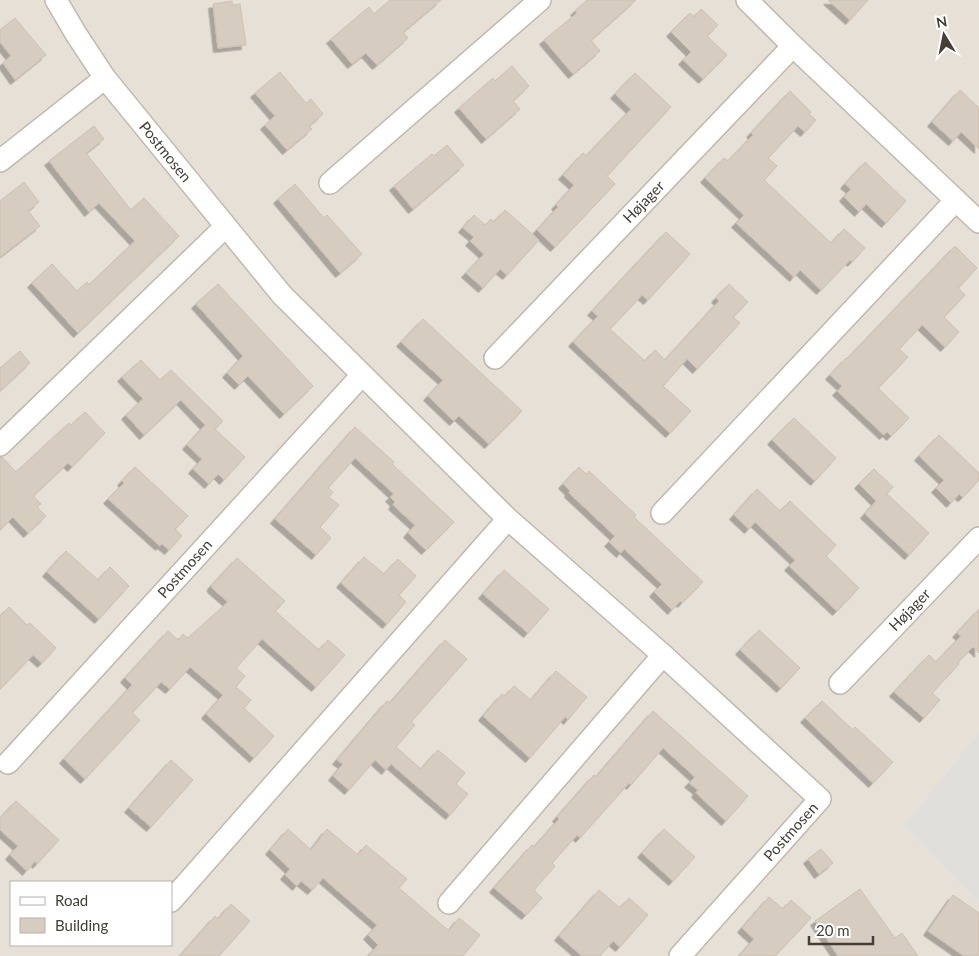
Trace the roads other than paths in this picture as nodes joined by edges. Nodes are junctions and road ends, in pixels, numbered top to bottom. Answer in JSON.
{"nodes":[{"id":1,"x":56,"y":0,"type":"edge"},
{"id":2,"x":540,"y":0,"type":"edge"},
{"id":3,"x":747,"y":0,"type":"edge"},
{"id":4,"x":793,"y":46,"type":"junction"},
{"id":5,"x":105,"y":78,"type":"junction"},
{"id":6,"x":0,"y":161,"type":"edge"},
{"id":7,"x":330,"y":183,"type":"dead end"},
{"id":8,"x":956,"y":200,"type":"junction"},
{"id":9,"x":979,"y":222,"type":"edge"},
{"id":10,"x":225,"y":227,"type":"junction"},
{"id":11,"x":495,"y":358,"type":"dead end"},
{"id":12,"x":362,"y":375,"type":"junction"},
{"id":13,"x":0,"y":445,"type":"edge"},
{"id":14,"x":662,"y":513,"type":"dead end"},
{"id":15,"x":508,"y":518,"type":"junction"},
{"id":16,"x":979,"y":538,"type":"edge"},
{"id":17,"x":663,"y":655,"type":"junction"},
{"id":18,"x":840,"y":683,"type":"dead end"},
{"id":19,"x":8,"y":763,"type":"dead end"},
{"id":20,"x":172,"y":900,"type":"edge"},
{"id":21,"x":449,"y":903,"type":"dead end"},
{"id":22,"x":680,"y":956,"type":"edge"}],
"edges":[{"from":1,"to":5,"type":"street","name":"Postmosen"},
{"from":2,"to":7,"type":"street"},
{"from":3,"to":4,"type":"street"},
{"from":4,"to":8,"type":"street"},
{"from":4,"to":11,"type":"street","name":"Højager"},
{"from":5,"to":6,"type":"street"},
{"from":5,"to":10,"type":"street","name":"Postmosen"},
{"from":8,"to":9,"type":"street"},
{"from":8,"to":14,"type":"street"},
{"from":10,"to":12,"type":"street","name":"Postmosen"},
{"from":10,"to":13,"type":"street"},
{"from":12,"to":15,"type":"street","name":"Postmosen"},
{"from":12,"to":19,"type":"street","name":"Postmosen"},
{"from":15,"to":17,"type":"street","name":"Postmosen"},
{"from":15,"to":20,"type":"street"},
{"from":16,"to":18,"type":"street","name":"Højager"},
{"from":17,"to":21,"type":"street"},
{"from":17,"to":22,"type":"street","name":"Postmosen"}]}
